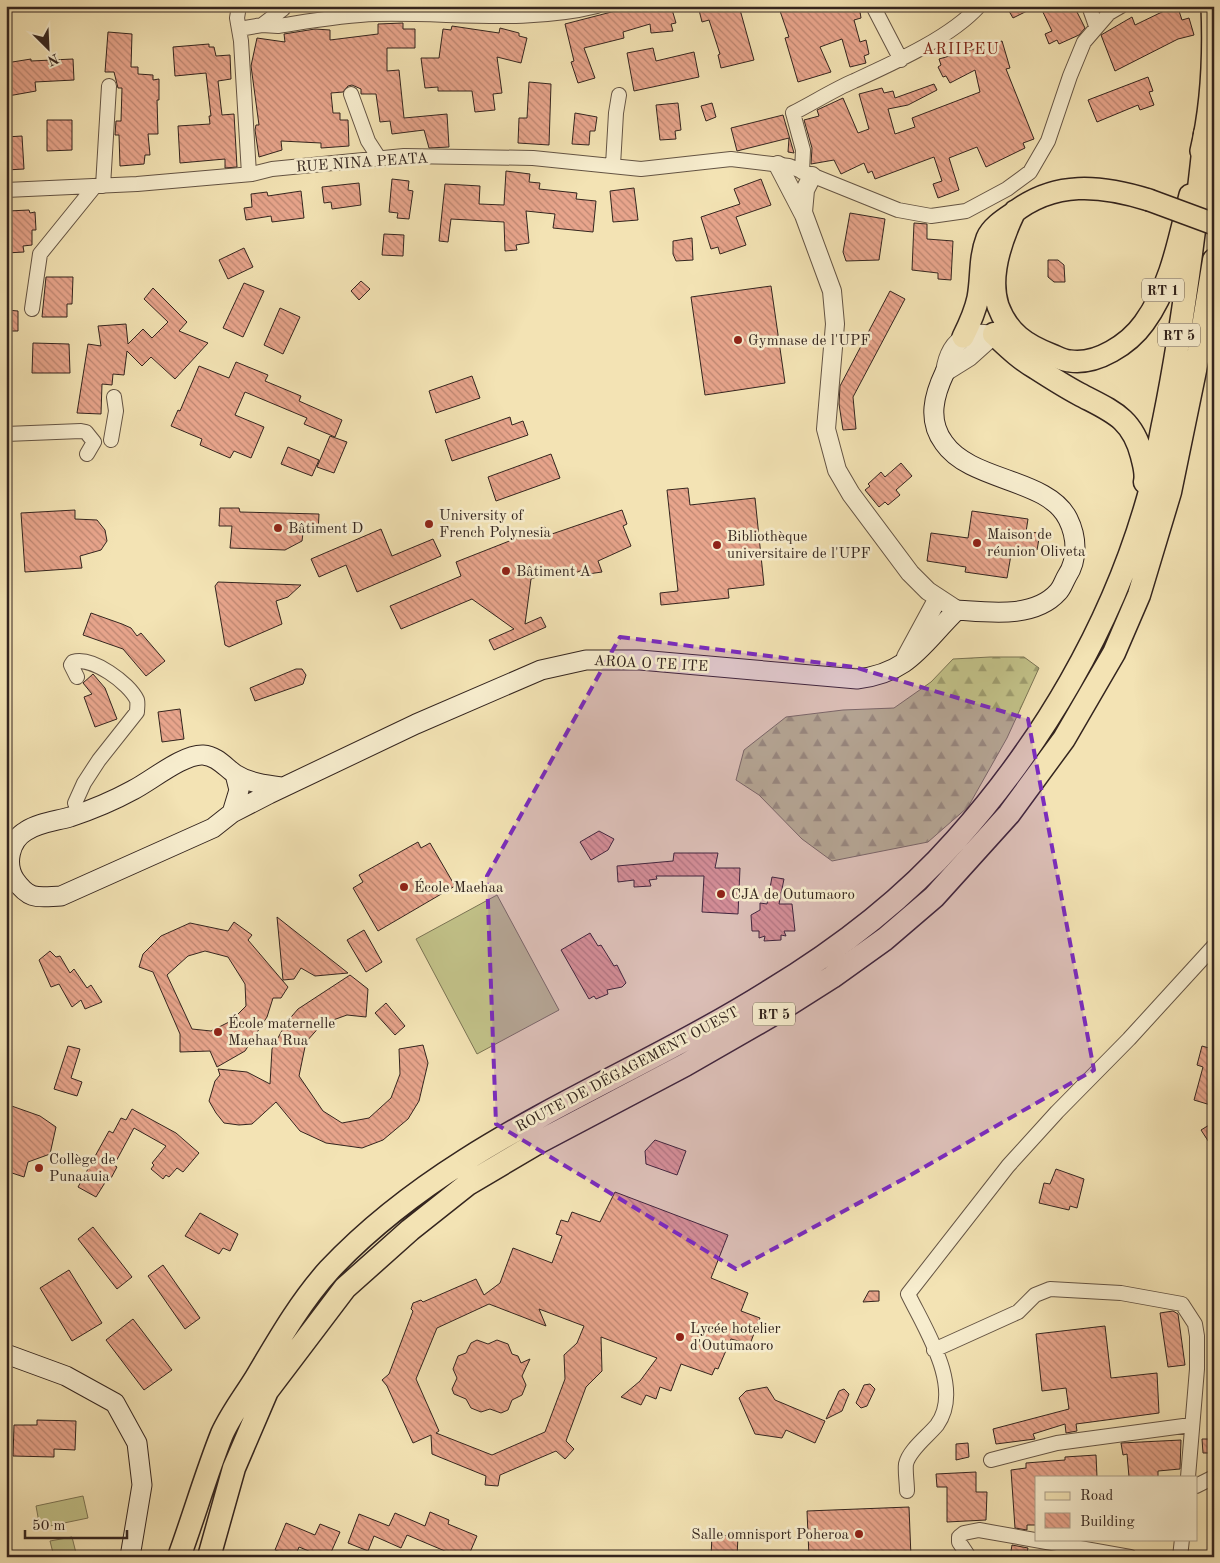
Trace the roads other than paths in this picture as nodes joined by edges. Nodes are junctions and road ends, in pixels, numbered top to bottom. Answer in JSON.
{"nodes":[{"id":1,"x":239,"y":6,"type":"edge"},
{"id":2,"x":283,"y":6,"type":"edge"},
{"id":3,"x":597,"y":6,"type":"edge"},
{"id":4,"x":872,"y":6,"type":"edge"},
{"id":5,"x":979,"y":6,"type":"edge"},
{"id":6,"x":1089,"y":6,"type":"edge"},
{"id":7,"x":1121,"y":6,"type":"edge"},
{"id":8,"x":1212,"y":6,"type":"edge"},
{"id":9,"x":262,"y":25,"type":"junction"},
{"id":10,"x":1096,"y":26,"type":"junction"},
{"id":11,"x":239,"y":30,"type":"junction"},
{"id":12,"x":902,"y":60,"type":"junction"},
{"id":13,"x":109,"y":86,"type":"dead end"},
{"id":14,"x":351,"y":94,"type":"dead end"},
{"id":15,"x":619,"y":96,"type":"dead end"},
{"id":16,"x":1205,"y":134,"type":"junction"},
{"id":17,"x":379,"y":158,"type":"junction"},
{"id":18,"x":613,"y":165,"type":"junction"},
{"id":19,"x":795,"y":170,"type":"junction"},
{"id":20,"x":249,"y":174,"type":"junction"},
{"id":21,"x":99,"y":186,"type":"junction"},
{"id":22,"x":6,"y":190,"type":"edge"},
{"id":23,"x":1015,"y":211,"type":"junction"},
{"id":24,"x":802,"y":212,"type":"junction"},
{"id":25,"x":1214,"y":224,"type":"edge"},
{"id":26,"x":1214,"y":260,"type":"edge"},
{"id":27,"x":978,"y":297,"type":"junction"},
{"id":28,"x":1214,"y":308,"type":"edge"},
{"id":29,"x":32,"y":309,"type":"dead end"},
{"id":30,"x":999,"y":326,"type":"junction"},
{"id":31,"x":963,"y":338,"type":"junction"},
{"id":32,"x":1198,"y":351,"type":"junction"},
{"id":33,"x":945,"y":372,"type":"junction"},
{"id":34,"x":114,"y":397,"type":"dead end"},
{"id":35,"x":6,"y":434,"type":"edge"},
{"id":36,"x":111,"y":440,"type":"dead end"},
{"id":37,"x":87,"y":454,"type":"dead end"},
{"id":38,"x":1137,"y":532,"type":"junction"},
{"id":39,"x":938,"y":598,"type":"junction"},
{"id":40,"x":957,"y":610,"type":"junction"},
{"id":41,"x":899,"y":667,"type":"junction"},
{"id":42,"x":77,"y":677,"type":"dead end"},
{"id":43,"x":235,"y":774,"type":"junction"},
{"id":44,"x":282,"y":787,"type":"junction"},
{"id":45,"x":80,"y":813,"type":"junction"},
{"id":46,"x":232,"y":813,"type":"junction"},
{"id":47,"x":8,"y":864,"type":"edge"},
{"id":48,"x":1214,"y":946,"type":"edge"},
{"id":49,"x":934,"y":1350,"type":"junction"},
{"id":50,"x":6,"y":1354,"type":"edge"},
{"id":51,"x":1191,"y":1425,"type":"junction"},
{"id":52,"x":991,"y":1460,"type":"dead end"},
{"id":53,"x":1188,"y":1476,"type":"edge"},
{"id":54,"x":1214,"y":1477,"type":"edge"},
{"id":55,"x":1198,"y":1485,"type":"edge"},
{"id":56,"x":907,"y":1491,"type":"dead end"},
{"id":57,"x":1182,"y":1540,"type":"edge"},
{"id":58,"x":130,"y":1557,"type":"edge"},
{"id":59,"x":179,"y":1557,"type":"edge"},
{"id":60,"x":209,"y":1557,"type":"edge"},
{"id":61,"x":969,"y":1557,"type":"edge"},
{"id":62,"x":1130,"y":1557,"type":"edge"},
{"id":63,"x":1180,"y":1557,"type":"edge"}],
"edges":[{"from":1,"to":11,"type":"street"},
{"from":2,"to":9,"type":"street"},
{"from":3,"to":9,"type":"street"},
{"from":4,"to":12,"type":"street"},
{"from":5,"to":12,"type":"street"},
{"from":6,"to":10,"type":"street"},
{"from":7,"to":10,"type":"street","name":"RUE NINA PEATA"},
{"from":8,"to":16,"type":"main road","number":"RT 1"},
{"from":9,"to":11,"type":"street"},
{"from":10,"to":19,"type":"street","name":"RUE NINA PEATA"},
{"from":11,"to":20,"type":"street"},
{"from":12,"to":19,"type":"street"},
{"from":13,"to":21,"type":"street"},
{"from":14,"to":17,"type":"street"},
{"from":15,"to":18,"type":"street"},
{"from":16,"to":30,"type":"main road","number":"RT 1"},
{"from":16,"to":38,"type":"highway","name":"ROUTE DE DÉGAGEMENT OUEST","number":"RT 5"},
{"from":17,"to":18,"type":"street","name":"RUE NINA PEATA"},
{"from":17,"to":20,"type":"street","name":"RUE NINA PEATA"},
{"from":18,"to":19,"type":"street","name":"RUE NINA PEATA"},
{"from":19,"to":24,"type":"street"},
{"from":19,"to":24,"type":"street"},
{"from":20,"to":21,"type":"street","name":"RUE NINA PEATA"},
{"from":21,"to":22,"type":"street","name":"RUE NINA PEATA"},
{"from":21,"to":29,"type":"street"},
{"from":23,"to":25,"type":"main road","bridge":true},
{"from":23,"to":27,"type":"main road"},
{"from":23,"to":30,"type":"main road","number":"RT 1"},
{"from":24,"to":39,"type":"street"},
{"from":26,"to":32,"type":"highway","name":"ROUTE DE DÉGAGEMENT OUEST","number":"RT 5"},
{"from":27,"to":30,"type":"main road"},
{"from":27,"to":31,"type":"main road"},
{"from":28,"to":32,"type":"highway"},
{"from":30,"to":31,"type":"street"},
{"from":30,"to":33,"type":"street"},
{"from":30,"to":38,"type":"highway"},
{"from":31,"to":33,"type":"street"},
{"from":32,"to":60,"type":"highway","name":"ROUTE DE DÉGAGEMENT OUEST","number":"RT 5"},
{"from":33,"to":40,"type":"main road"},
{"from":34,"to":36,"type":"street"},
{"from":35,"to":37,"type":"street"},
{"from":38,"to":59,"type":"highway","name":"ROUTE DE DÉGAGEMENT OUEST","number":"RT 5"},
{"from":39,"to":40,"type":"street"},
{"from":39,"to":41,"type":"street"},
{"from":40,"to":41,"type":"main road","name":"AROA O TE ITE"},
{"from":41,"to":44,"type":"main road","name":"AROA O TE ITE"},
{"from":42,"to":45,"type":"street"},
{"from":43,"to":44,"type":"main road"},
{"from":43,"to":45,"type":"main road"},
{"from":43,"to":46,"type":"main road"},
{"from":44,"to":46,"type":"main road","name":"AROA O TE ITE"},
{"from":45,"to":47,"type":"main road"},
{"from":46,"to":47,"type":"main road","name":"AROA O TE ITE"},
{"from":48,"to":49,"type":"street"},
{"from":49,"to":51,"type":"street"},
{"from":49,"to":56,"type":"street"},
{"from":50,"to":58,"type":"main road"},
{"from":51,"to":52,"type":"street"},
{"from":51,"to":53,"type":"street"},
{"from":54,"to":55,"type":"street"},
{"from":57,"to":63,"type":"street"},
{"from":61,"to":62,"type":"street"}]}
